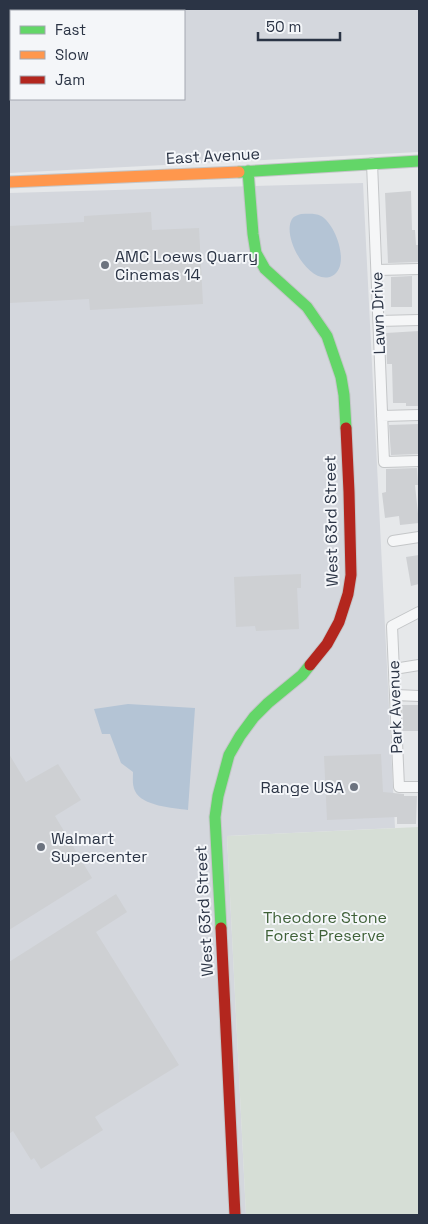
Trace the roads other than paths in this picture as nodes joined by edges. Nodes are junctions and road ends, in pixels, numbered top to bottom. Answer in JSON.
{"nodes":[{"id":1,"x":419,"y":161,"type":"edge"},
{"id":2,"x":372,"y":163,"type":"junction"},
{"id":3,"x":248,"y":171,"type":"junction"},
{"id":4,"x":9,"y":182,"type":"edge"},
{"id":5,"x":419,"y":269,"type":"edge"},
{"id":6,"x":377,"y":270,"type":"junction"},
{"id":7,"x":419,"y":320,"type":"edge"},
{"id":8,"x":379,"y":322,"type":"junction"},
{"id":9,"x":419,"y":415,"type":"edge"},
{"id":10,"x":382,"y":416,"type":"junction"},
{"id":11,"x":419,"y":461,"type":"edge"},
{"id":12,"x":419,"y":537,"type":"edge"},
{"id":13,"x":393,"y":541,"type":"dead end"},
{"id":14,"x":419,"y":612,"type":"edge"},
{"id":15,"x":419,"y":666,"type":"edge"},
{"id":16,"x":394,"y":669,"type":"junction"},
{"id":17,"x":395,"y":695,"type":"junction"},
{"id":18,"x":419,"y":696,"type":"edge"},
{"id":19,"x":419,"y":787,"type":"edge"},
{"id":20,"x":235,"y":1215,"type":"edge"}],
"edges":[{"from":1,"to":2,"type":"street","name":"East Avenue"},
{"from":2,"to":3,"type":"street","name":"East Avenue"},
{"from":2,"to":6,"type":"street","name":"Lawn Drive"},
{"from":3,"to":4,"type":"street","name":"East Avenue"},
{"from":3,"to":20,"type":"street","name":"West 63rd Street"},
{"from":5,"to":6,"type":"street"},
{"from":6,"to":8,"type":"street","name":"Lawn Drive"},
{"from":7,"to":8,"type":"street"},
{"from":8,"to":10,"type":"street","name":"Lawn Drive"},
{"from":9,"to":10,"type":"street"},
{"from":10,"to":11,"type":"street","name":"Lawn Drive"},
{"from":12,"to":13,"type":"street"},
{"from":14,"to":16,"type":"street","name":"Park Avenue"},
{"from":15,"to":16,"type":"street"},
{"from":16,"to":17,"type":"street","name":"Park Avenue"},
{"from":17,"to":18,"type":"street"},
{"from":17,"to":19,"type":"street","name":"Park Avenue"}]}
